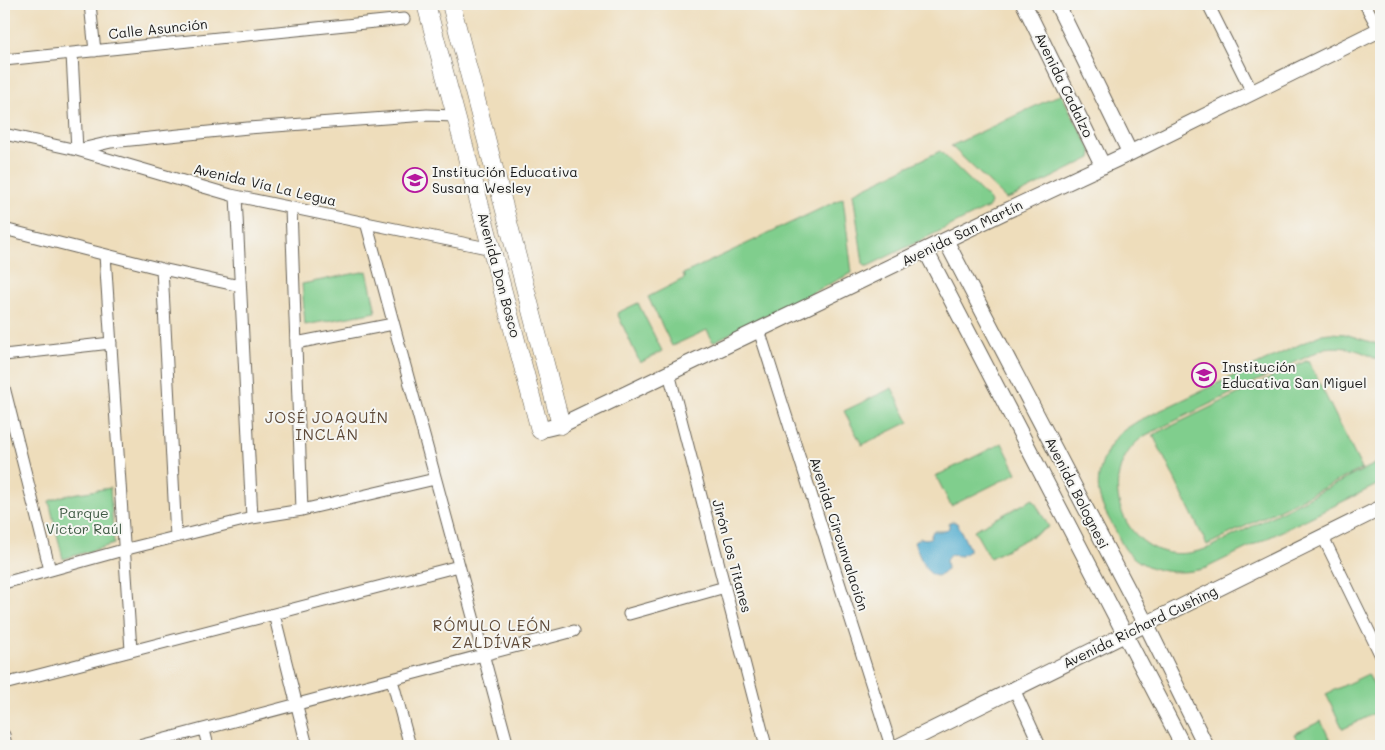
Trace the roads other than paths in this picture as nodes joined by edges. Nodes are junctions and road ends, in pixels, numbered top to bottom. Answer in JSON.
{"nodes":[{"id":1,"x":90,"y":4,"type":"edge"},
{"id":2,"x":426,"y":4,"type":"edge"},
{"id":3,"x":450,"y":4,"type":"edge"},
{"id":4,"x":1024,"y":4,"type":"edge"},
{"id":5,"x":1057,"y":4,"type":"edge"},
{"id":6,"x":1208,"y":4,"type":"edge"},
{"id":7,"x":1365,"y":4,"type":"edge"},
{"id":8,"x":404,"y":19,"type":"dead end"},
{"id":9,"x":1380,"y":30,"type":"edge"},
{"id":10,"x":95,"y":51,"type":"junction"},
{"id":11,"x":72,"y":54,"type":"junction"},
{"id":12,"x":4,"y":60,"type":"edge"},
{"id":13,"x":1252,"y":92,"type":"junction"},
{"id":14,"x":455,"y":116,"type":"junction"},
{"id":15,"x":4,"y":134,"type":"edge"},
{"id":16,"x":77,"y":150,"type":"junction"},
{"id":17,"x":1130,"y":153,"type":"junction"},
{"id":18,"x":1103,"y":166,"type":"junction"},
{"id":19,"x":236,"y":196,"type":"junction"},
{"id":20,"x":291,"y":208,"type":"junction"},
{"id":21,"x":366,"y":222,"type":"junction"},
{"id":22,"x":4,"y":229,"type":"edge"},
{"id":23,"x":946,"y":241,"type":"junction"},
{"id":24,"x":492,"y":248,"type":"junction"},
{"id":25,"x":926,"y":251,"type":"junction"},
{"id":26,"x":105,"y":255,"type":"junction"},
{"id":27,"x":162,"y":269,"type":"junction"},
{"id":28,"x":240,"y":286,"type":"junction"},
{"id":29,"x":393,"y":324,"type":"junction"},
{"id":30,"x":759,"y":330,"type":"junction"},
{"id":31,"x":111,"y":343,"type":"junction"},
{"id":32,"x":296,"y":343,"type":"junction"},
{"id":33,"x":4,"y":355,"type":"edge"},
{"id":34,"x":669,"y":373,"type":"junction"},
{"id":35,"x":4,"y":386,"type":"edge"},
{"id":36,"x":561,"y":425,"type":"junction"},
{"id":37,"x":540,"y":430,"type":"joint"},
{"id":38,"x":435,"y":479,"type":"junction"},
{"id":39,"x":1381,"y":508,"type":"edge"},
{"id":40,"x":302,"y":510,"type":"junction"},
{"id":41,"x":252,"y":518,"type":"junction"},
{"id":42,"x":176,"y":537,"type":"junction"},
{"id":43,"x":1323,"y":537,"type":"junction"},
{"id":44,"x":123,"y":550,"type":"junction"},
{"id":45,"x":459,"y":566,"type":"junction"},
{"id":46,"x":50,"y":570,"type":"junction"},
{"id":47,"x":4,"y":583,"type":"edge"},
{"id":48,"x":725,"y":587,"type":"junction"},
{"id":49,"x":274,"y":614,"type":"junction"},
{"id":50,"x":629,"y":614,"type":"dead end"},
{"id":51,"x":1146,"y":624,"type":"junction"},
{"id":52,"x":574,"y":632,"type":"dead end"},
{"id":53,"x":1125,"y":634,"type":"junction"},
{"id":54,"x":131,"y":650,"type":"junction"},
{"id":55,"x":483,"y":656,"type":"junction"},
{"id":56,"x":1381,"y":656,"type":"edge"},
{"id":57,"x":392,"y":680,"type":"junction"},
{"id":58,"x":4,"y":684,"type":"edge"},
{"id":59,"x":1014,"y":689,"type":"junction"},
{"id":60,"x":296,"y":705,"type":"junction"},
{"id":61,"x":204,"y":730,"type":"junction"},
{"id":62,"x":4,"y":735,"type":"edge"},
{"id":63,"x":6,"y":746,"type":"edge"},
{"id":64,"x":139,"y":746,"type":"edge"},
{"id":65,"x":208,"y":746,"type":"edge"},
{"id":66,"x":306,"y":746,"type":"edge"},
{"id":67,"x":410,"y":746,"type":"edge"},
{"id":68,"x":508,"y":746,"type":"edge"},
{"id":69,"x":766,"y":746,"type":"edge"},
{"id":70,"x":891,"y":746,"type":"edge"},
{"id":71,"x":899,"y":746,"type":"edge"},
{"id":72,"x":1040,"y":746,"type":"edge"},
{"id":73,"x":1183,"y":746,"type":"edge"},
{"id":74,"x":1206,"y":746,"type":"edge"}],
"edges":[{"from":1,"to":10,"type":"street"},
{"from":2,"to":14,"type":"main road","name":"Avenida Don Bosco"},
{"from":3,"to":36,"type":"main road","name":"Avenida Don Bosco"},
{"from":4,"to":18,"type":"main road","name":"Avenida Cadalzo"},
{"from":5,"to":17,"type":"main road"},
{"from":6,"to":13,"type":"street"},
{"from":7,"to":9,"type":"street"},
{"from":8,"to":10,"type":"street","name":"Calle Asunción"},
{"from":9,"to":13,"type":"main road","name":"Avenida San Martín"},
{"from":10,"to":11,"type":"street","name":"Calle Asunción"},
{"from":11,"to":12,"type":"street","name":"Calle Asunción"},
{"from":11,"to":16,"type":"street"},
{"from":13,"to":17,"type":"main road","name":"Avenida San Martín"},
{"from":14,"to":16,"type":"street"},
{"from":14,"to":24,"type":"main road","name":"Avenida Don Bosco"},
{"from":15,"to":16,"type":"street","name":"Avenida Vía La Legua"},
{"from":16,"to":19,"type":"street","name":"Avenida Vía La Legua"},
{"from":17,"to":18,"type":"main road","name":"Avenida San Martín"},
{"from":18,"to":23,"type":"main road","name":"Avenida San Martín"},
{"from":19,"to":20,"type":"street","name":"Avenida Vía La Legua"},
{"from":19,"to":28,"type":"street"},
{"from":20,"to":21,"type":"street","name":"Avenida Vía La Legua"},
{"from":20,"to":32,"type":"street"},
{"from":21,"to":24,"type":"street","name":"Avenida Vía La Legua"},
{"from":21,"to":29,"type":"street"},
{"from":22,"to":26,"type":"street"},
{"from":23,"to":25,"type":"main road","name":"Avenida San Martín"},
{"from":23,"to":51,"type":"main road","name":"Avenida Bolognesi"},
{"from":24,"to":37,"type":"main road","name":"Avenida Don Bosco"},
{"from":25,"to":30,"type":"main road","name":"Avenida San Martín"},
{"from":25,"to":53,"type":"main road","name":"Avenida Bolognesi"},
{"from":26,"to":27,"type":"street"},
{"from":26,"to":31,"type":"street"},
{"from":27,"to":28,"type":"street"},
{"from":27,"to":42,"type":"street"},
{"from":28,"to":41,"type":"street"},
{"from":29,"to":32,"type":"street"},
{"from":29,"to":38,"type":"street"},
{"from":30,"to":34,"type":"main road","name":"Avenida San Martín"},
{"from":30,"to":70,"type":"street","name":"Avenida Circunvalación"},
{"from":31,"to":33,"type":"street"},
{"from":31,"to":44,"type":"street"},
{"from":32,"to":40,"type":"street"},
{"from":34,"to":36,"type":"main road","name":"Avenida San Martín"},
{"from":34,"to":48,"type":"street","name":"Jirón Los Titanes"},
{"from":35,"to":46,"type":"street"},
{"from":36,"to":37,"type":"main road","name":"Avenida San Martín"},
{"from":38,"to":40,"type":"street"},
{"from":38,"to":45,"type":"street"},
{"from":39,"to":43,"type":"main road","name":"Avenida Richard Cushing"},
{"from":40,"to":41,"type":"street"},
{"from":41,"to":42,"type":"street"},
{"from":42,"to":44,"type":"street"},
{"from":43,"to":51,"type":"main road","name":"Avenida Richard Cushing"},
{"from":43,"to":56,"type":"street"},
{"from":44,"to":46,"type":"street"},
{"from":44,"to":54,"type":"street"},
{"from":45,"to":49,"type":"street"},
{"from":45,"to":55,"type":"street"},
{"from":46,"to":47,"type":"street"},
{"from":48,"to":50,"type":"street"},
{"from":48,"to":69,"type":"street","name":"Jirón Los Titanes"},
{"from":49,"to":54,"type":"street"},
{"from":49,"to":60,"type":"street"},
{"from":51,"to":53,"type":"main road","name":"Avenida Richard Cushing"},
{"from":51,"to":74,"type":"main road","name":"Avenida Bolognesi"},
{"from":52,"to":55,"type":"street"},
{"from":53,"to":59,"type":"main road","name":"Avenida Richard Cushing"},
{"from":53,"to":73,"type":"main road","name":"Avenida Bolognesi"},
{"from":54,"to":58,"type":"street"},
{"from":55,"to":57,"type":"street"},
{"from":55,"to":68,"type":"street"},
{"from":57,"to":60,"type":"street"},
{"from":57,"to":67,"type":"street"},
{"from":59,"to":71,"type":"main road","name":"Avenida Richard Cushing"},
{"from":59,"to":72,"type":"street"},
{"from":60,"to":61,"type":"street"},
{"from":60,"to":66,"type":"street"},
{"from":61,"to":64,"type":"street"},
{"from":61,"to":65,"type":"street"},
{"from":62,"to":63,"type":"street"}]}
